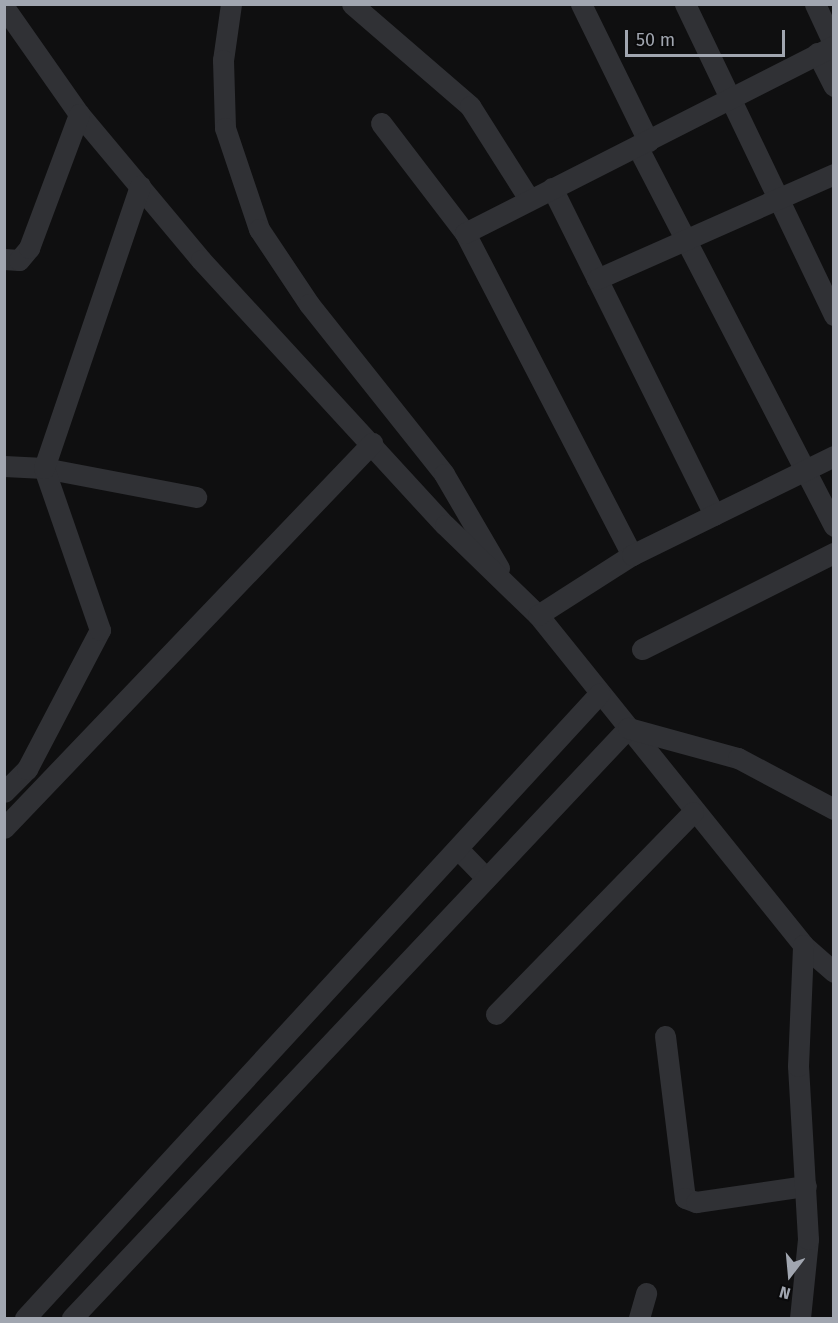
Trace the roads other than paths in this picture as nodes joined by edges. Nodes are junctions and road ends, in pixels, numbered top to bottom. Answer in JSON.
{"nodes":[{"id":1,"x":231,"y":4,"type":"edge"},
{"id":2,"x":352,"y":4,"type":"edge"},
{"id":3,"x":581,"y":4,"type":"edge"},
{"id":4,"x":685,"y":4,"type":"edge"},
{"id":5,"x":815,"y":4,"type":"edge"},
{"id":6,"x":4,"y":7,"type":"edge"},
{"id":7,"x":828,"y":48,"type":"edge"},
{"id":8,"x":834,"y":86,"type":"edge"},
{"id":9,"x":731,"y":100,"type":"junction"},
{"id":10,"x":79,"y":114,"type":"junction"},
{"id":11,"x":381,"y":123,"type":"dead end"},
{"id":12,"x":642,"y":144,"type":"junction"},
{"id":13,"x":834,"y":174,"type":"edge"},
{"id":14,"x":140,"y":186,"type":"junction"},
{"id":15,"x":552,"y":188,"type":"junction"},
{"id":16,"x":529,"y":199,"type":"junction"},
{"id":17,"x":778,"y":199,"type":"junction"},
{"id":18,"x":465,"y":233,"type":"junction"},
{"id":19,"x":684,"y":239,"type":"junction"},
{"id":20,"x":4,"y":259,"type":"edge"},
{"id":21,"x":597,"y":279,"type":"junction"},
{"id":22,"x":834,"y":315,"type":"edge"},
{"id":23,"x":372,"y":443,"type":"junction"},
{"id":24,"x":834,"y":456,"type":"edge"},
{"id":25,"x":4,"y":466,"type":"edge"},
{"id":26,"x":44,"y":468,"type":"junction"},
{"id":27,"x":801,"y":472,"type":"junction"},
{"id":28,"x":196,"y":497,"type":"dead end"},
{"id":29,"x":714,"y":515,"type":"junction"},
{"id":30,"x":834,"y":526,"type":"edge"},
{"id":31,"x":834,"y":553,"type":"edge"},
{"id":32,"x":632,"y":555,"type":"junction"},
{"id":33,"x":511,"y":589,"type":"junction"},
{"id":34,"x":538,"y":615,"type":"junction"},
{"id":35,"x":642,"y":649,"type":"dead end"},
{"id":36,"x":600,"y":693,"type":"junction"},
{"id":37,"x":628,"y":728,"type":"junction"},
{"id":38,"x":4,"y":792,"type":"edge"},
{"id":39,"x":834,"y":809,"type":"edge"},
{"id":40,"x":693,"y":812,"type":"junction"},
{"id":41,"x":4,"y":828,"type":"edge"},
{"id":42,"x":459,"y":850,"type":"junction"},
{"id":43,"x":486,"y":878,"type":"junction"},
{"id":44,"x":803,"y":945,"type":"junction"},
{"id":45,"x":834,"y":972,"type":"edge"},
{"id":46,"x":496,"y":1014,"type":"dead end"},
{"id":47,"x":665,"y":1036,"type":"dead end"},
{"id":48,"x":806,"y":1186,"type":"junction"},
{"id":49,"x":646,"y":1293,"type":"dead end"},
{"id":50,"x":26,"y":1318,"type":"edge"},
{"id":51,"x":72,"y":1318,"type":"edge"},
{"id":52,"x":639,"y":1318,"type":"edge"},
{"id":53,"x":800,"y":1318,"type":"edge"}],
"edges":[{"from":1,"to":33,"type":"street"},
{"from":2,"to":16,"type":"street"},
{"from":3,"to":12,"type":"street"},
{"from":4,"to":9,"type":"street"},
{"from":5,"to":7,"type":"street"},
{"from":6,"to":10,"type":"street"},
{"from":7,"to":8,"type":"street"},
{"from":7,"to":9,"type":"street"},
{"from":9,"to":12,"type":"street"},
{"from":9,"to":17,"type":"street"},
{"from":10,"to":14,"type":"street"},
{"from":10,"to":20,"type":"street"},
{"from":11,"to":18,"type":"street"},
{"from":12,"to":15,"type":"street"},
{"from":12,"to":19,"type":"street"},
{"from":13,"to":17,"type":"street"},
{"from":14,"to":23,"type":"street"},
{"from":14,"to":26,"type":"street"},
{"from":15,"to":16,"type":"street"},
{"from":15,"to":21,"type":"street"},
{"from":16,"to":18,"type":"street"},
{"from":17,"to":19,"type":"street"},
{"from":17,"to":22,"type":"street"},
{"from":18,"to":32,"type":"street"},
{"from":19,"to":21,"type":"street"},
{"from":19,"to":27,"type":"street"},
{"from":21,"to":29,"type":"street"},
{"from":23,"to":33,"type":"street"},
{"from":23,"to":41,"type":"street"},
{"from":24,"to":27,"type":"street"},
{"from":25,"to":26,"type":"street"},
{"from":26,"to":28,"type":"street"},
{"from":26,"to":38,"type":"street"},
{"from":27,"to":29,"type":"street"},
{"from":27,"to":30,"type":"street"},
{"from":29,"to":32,"type":"street"},
{"from":31,"to":35,"type":"street"},
{"from":32,"to":34,"type":"street"},
{"from":33,"to":34,"type":"street"},
{"from":34,"to":36,"type":"street"},
{"from":36,"to":37,"type":"street"},
{"from":36,"to":42,"type":"street"},
{"from":37,"to":39,"type":"street"},
{"from":37,"to":40,"type":"street"},
{"from":37,"to":43,"type":"street"},
{"from":40,"to":44,"type":"street"},
{"from":40,"to":46,"type":"street"},
{"from":42,"to":43,"type":"street"},
{"from":42,"to":50,"type":"street"},
{"from":43,"to":51,"type":"street"},
{"from":44,"to":45,"type":"street"},
{"from":44,"to":48,"type":"street"},
{"from":47,"to":48,"type":"street"},
{"from":48,"to":53,"type":"street"},
{"from":49,"to":52,"type":"street"}]}
